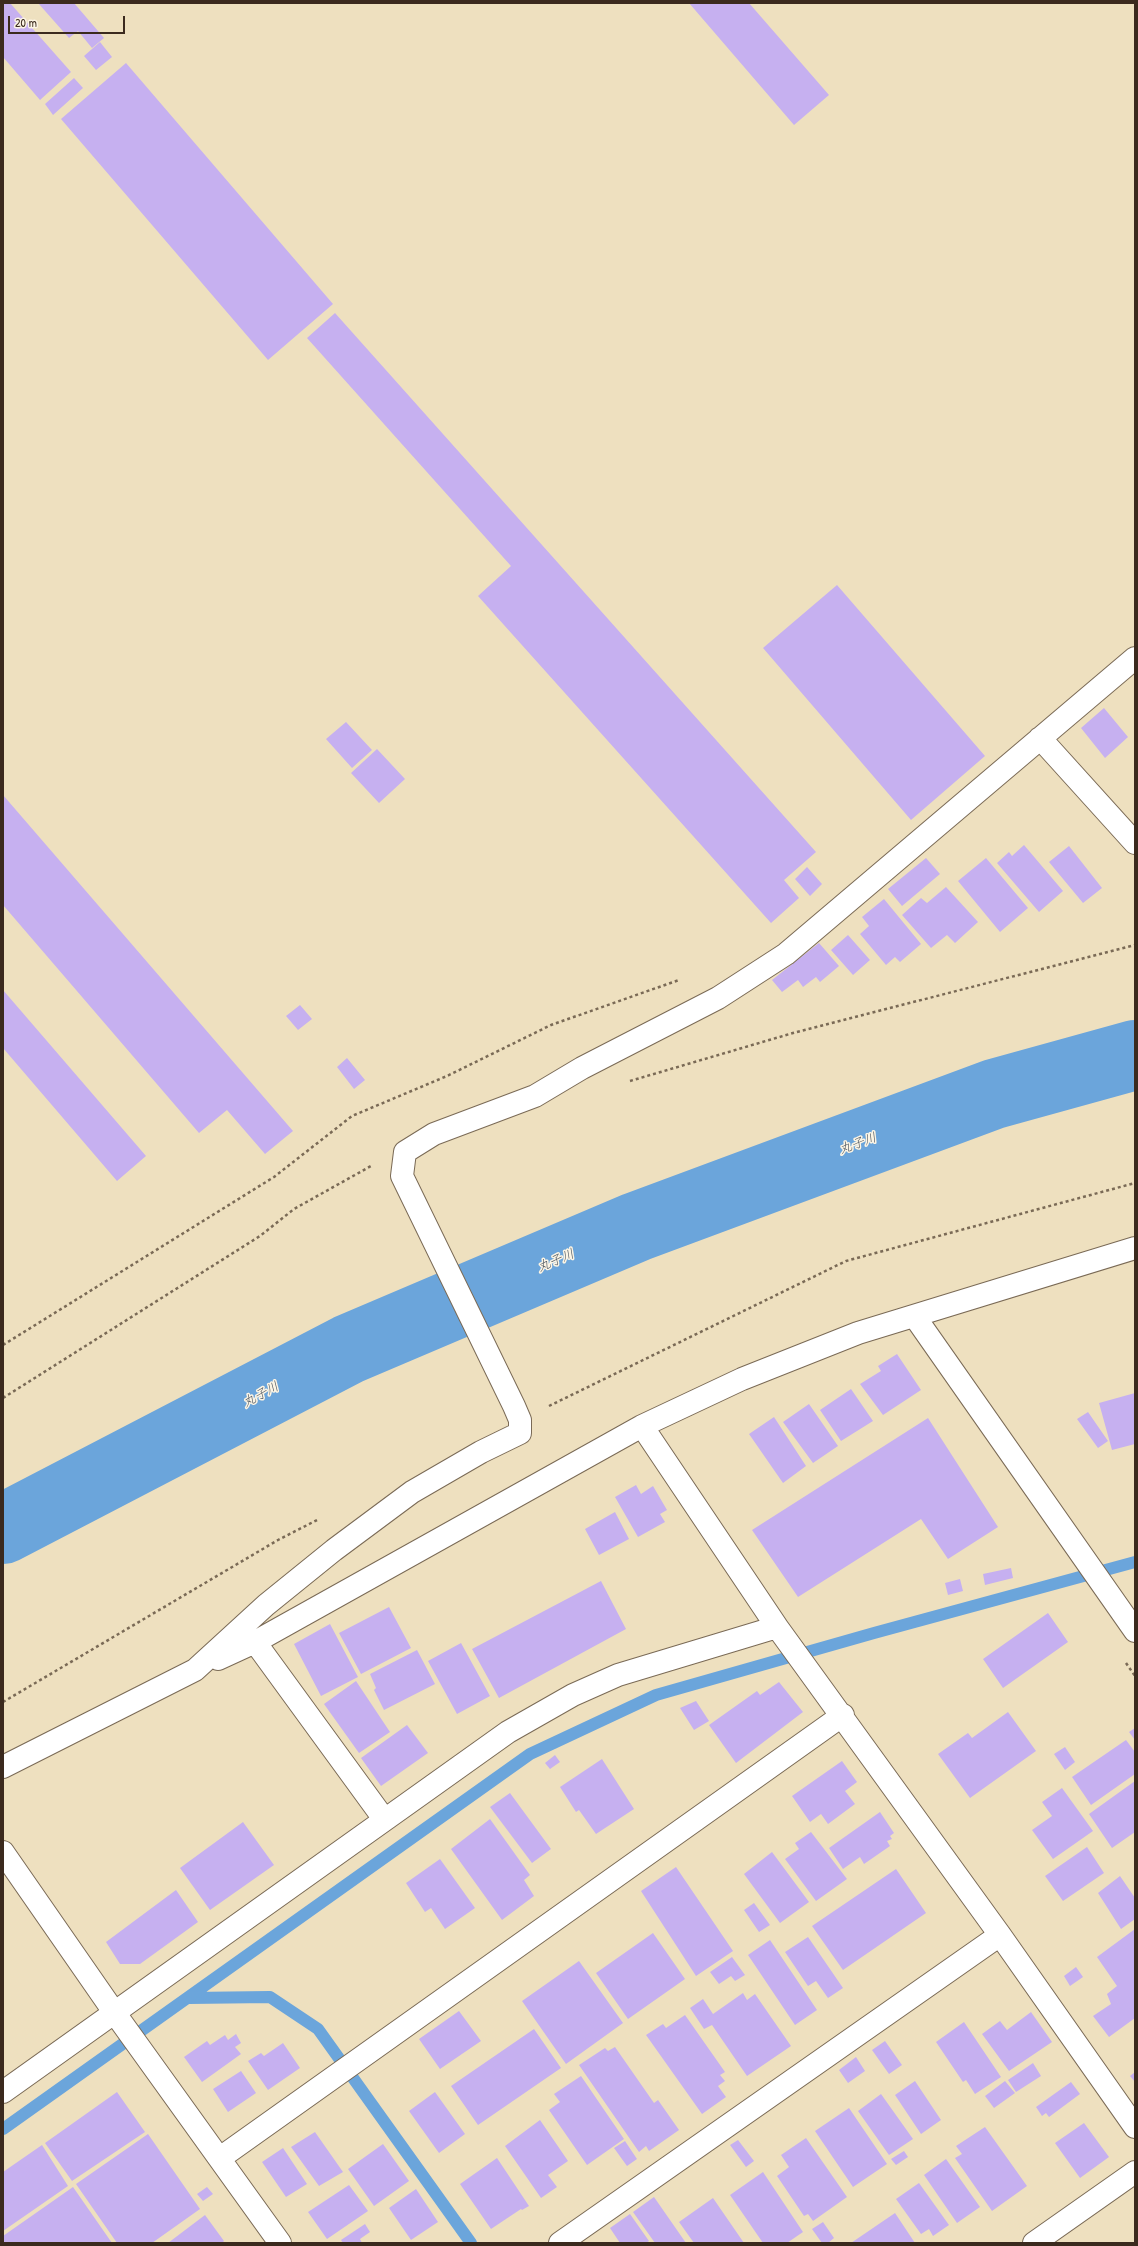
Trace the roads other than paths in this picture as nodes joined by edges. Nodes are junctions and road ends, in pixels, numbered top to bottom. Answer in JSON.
{"nodes":[{"id":1,"x":1135,"y":658,"type":"edge"},
{"id":2,"x":1040,"y":738,"type":"junction"},
{"id":3,"x":1135,"y":843,"type":"edge"},
{"id":4,"x":1135,"y":1248,"type":"edge"},
{"id":5,"x":915,"y":1317,"type":"junction"},
{"id":6,"x":642,"y":1426,"type":"junction"},
{"id":7,"x":777,"y":1627,"type":"junction"},
{"id":8,"x":1135,"y":1630,"type":"edge"},
{"id":9,"x":255,"y":1642,"type":"junction"},
{"id":10,"x":195,"y":1670,"type":"junction"},
{"id":11,"x":843,"y":1715,"type":"junction"},
{"id":12,"x":3,"y":1768,"type":"edge"},
{"id":13,"x":384,"y":1819,"type":"junction"},
{"id":14,"x":3,"y":1852,"type":"edge"},
{"id":15,"x":1000,"y":1935,"type":"junction"},
{"id":16,"x":114,"y":2012,"type":"junction"},
{"id":17,"x":3,"y":2092,"type":"edge"},
{"id":18,"x":1135,"y":2127,"type":"edge"},
{"id":19,"x":220,"y":2158,"type":"junction"},
{"id":20,"x":1135,"y":2172,"type":"edge"},
{"id":21,"x":280,"y":2243,"type":"edge"},
{"id":22,"x":560,"y":2243,"type":"edge"},
{"id":23,"x":1034,"y":2243,"type":"edge"}],
"edges":[{"from":1,"to":2,"type":"street"},
{"from":2,"to":3,"type":"street"},
{"from":2,"to":10,"type":"street"},
{"from":4,"to":5,"type":"street"},
{"from":5,"to":6,"type":"street"},
{"from":5,"to":8,"type":"street"},
{"from":6,"to":7,"type":"street"},
{"from":6,"to":9,"type":"street"},
{"from":7,"to":11,"type":"street"},
{"from":7,"to":13,"type":"street"},
{"from":9,"to":10,"type":"street"},
{"from":9,"to":13,"type":"street"},
{"from":10,"to":12,"type":"street"},
{"from":11,"to":15,"type":"street"},
{"from":11,"to":19,"type":"street"},
{"from":13,"to":16,"type":"street"},
{"from":14,"to":16,"type":"street"},
{"from":15,"to":18,"type":"street"},
{"from":15,"to":22,"type":"street"},
{"from":16,"to":17,"type":"street"},
{"from":16,"to":19,"type":"street"},
{"from":19,"to":21,"type":"street"},
{"from":20,"to":23,"type":"street"}]}
